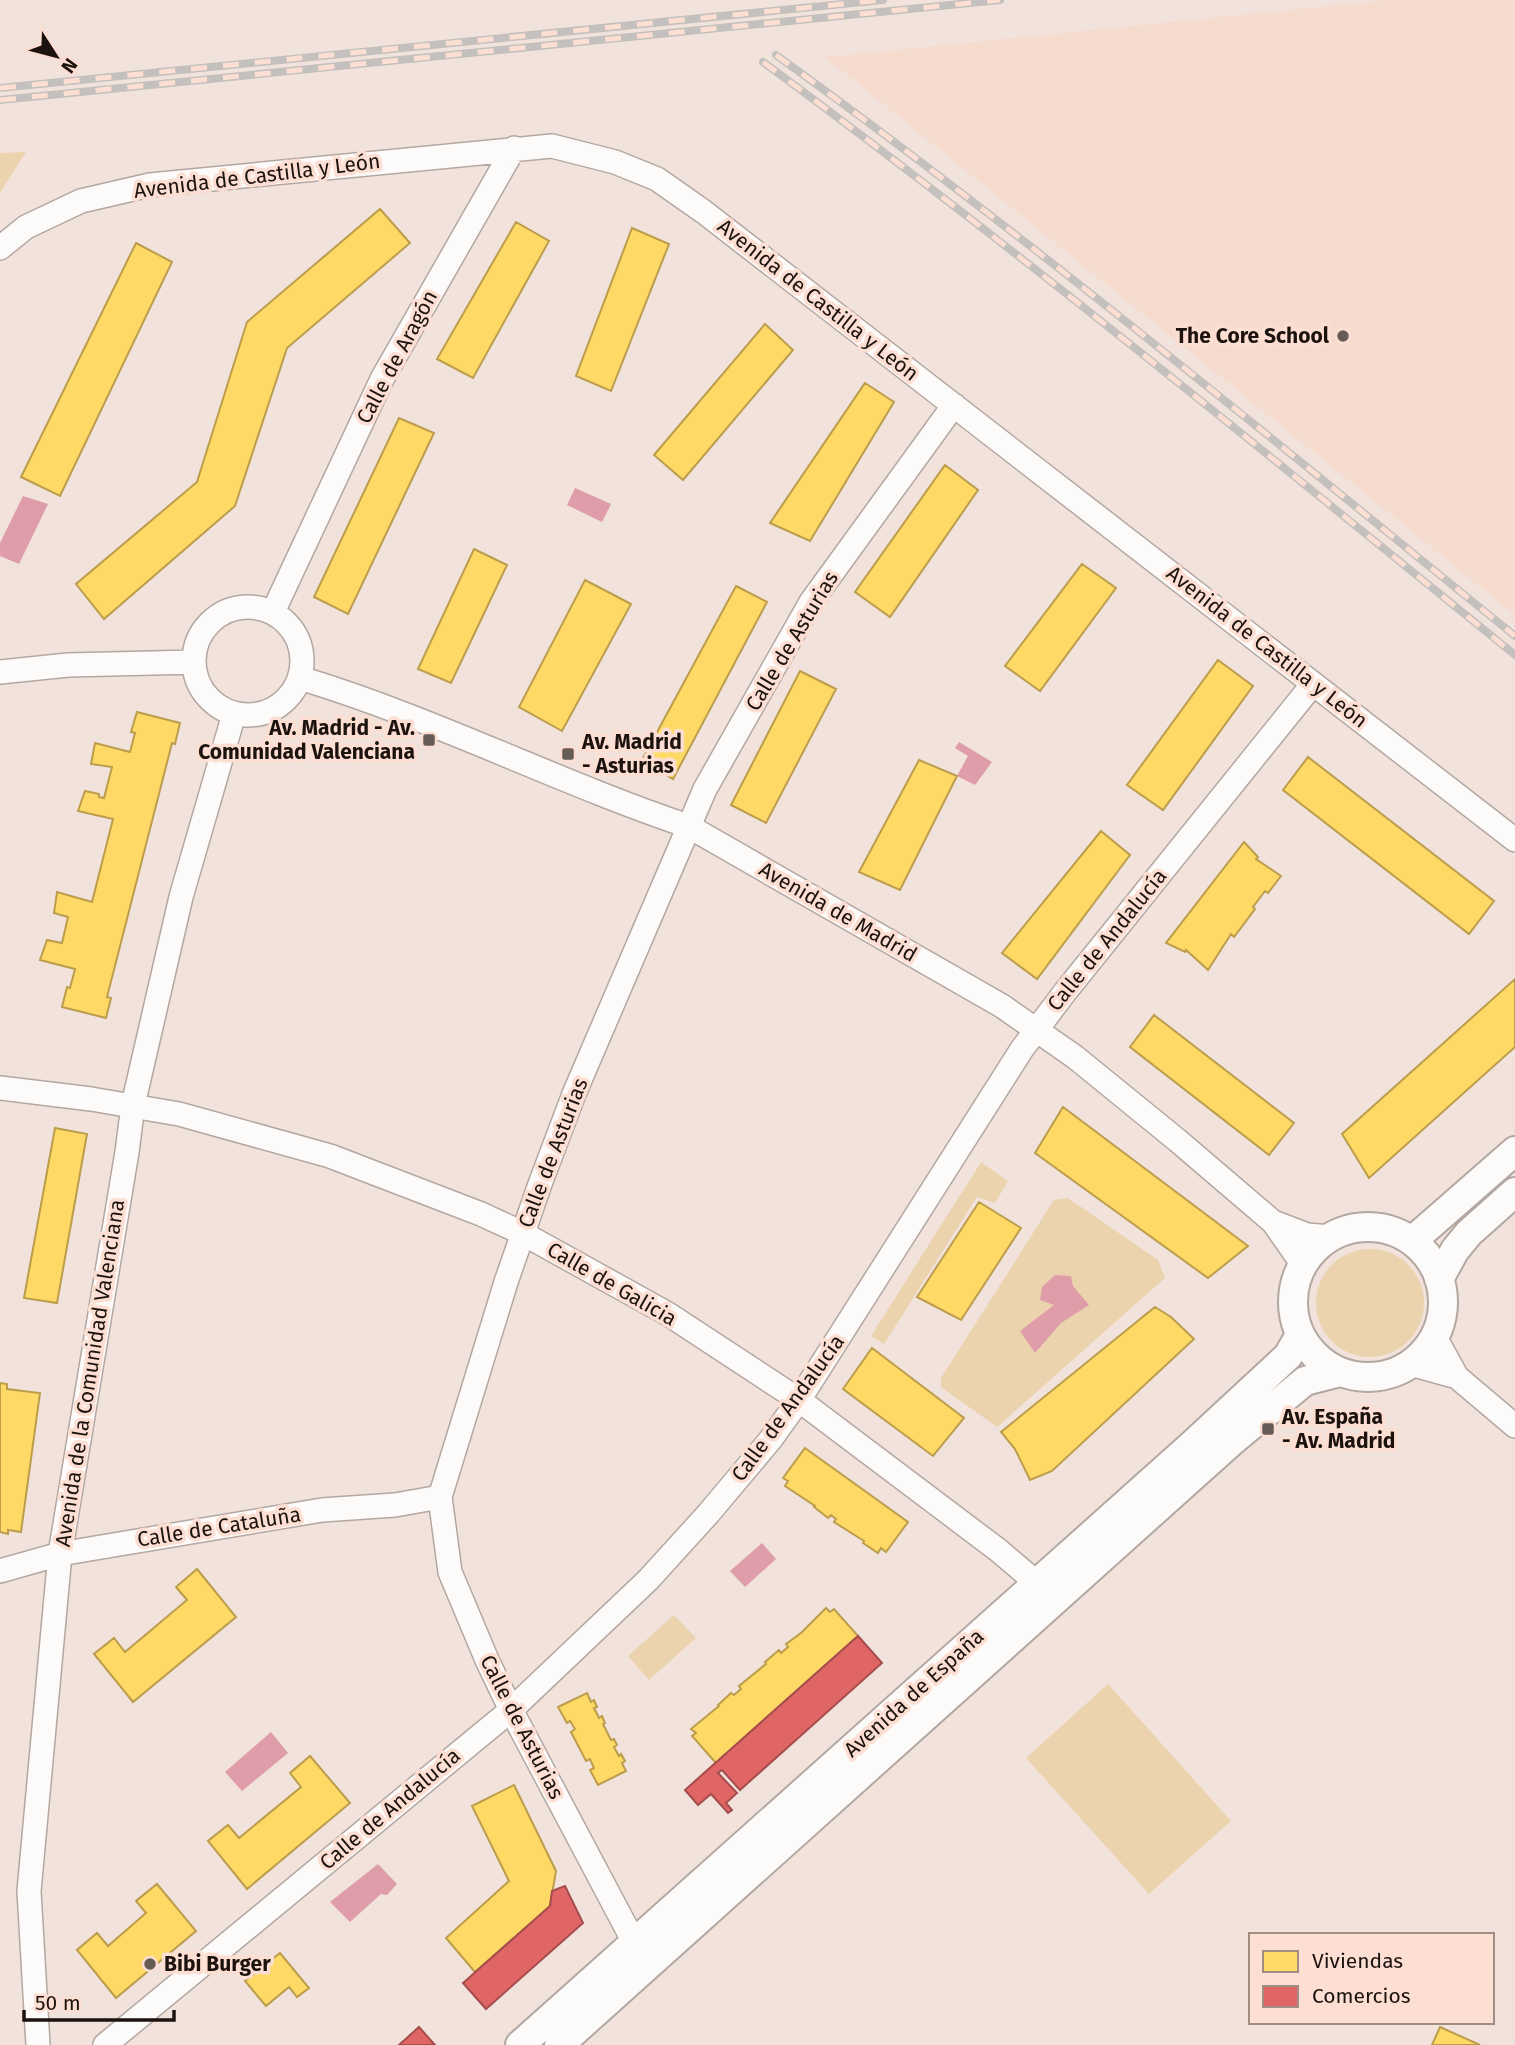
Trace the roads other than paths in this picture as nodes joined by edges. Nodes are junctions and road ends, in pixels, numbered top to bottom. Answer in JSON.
{"nodes":[{"id":1,"x":514,"y":148,"type":"junction"},
{"id":2,"x":0,"y":248,"type":"edge"},
{"id":3,"x":954,"y":405,"type":"junction"},
{"id":4,"x":273,"y":612,"type":"junction"},
{"id":5,"x":194,"y":662,"type":"junction"},
{"id":6,"x":0,"y":672,"type":"edge"},
{"id":7,"x":300,"y":678,"type":"junction"},
{"id":8,"x":1313,"y":684,"type":"junction"},
{"id":9,"x":234,"y":714,"type":"junction"},
{"id":10,"x":688,"y":826,"type":"junction"},
{"id":11,"x":1515,"y":840,"type":"edge"},
{"id":12,"x":1036,"y":1030,"type":"junction"},
{"id":13,"x":0,"y":1088,"type":"edge"},
{"id":14,"x":133,"y":1105,"type":"junction"},
{"id":15,"x":1515,"y":1151,"type":"edge"},
{"id":16,"x":1515,"y":1192,"type":"edge"},
{"id":17,"x":1273,"y":1222,"type":"junction"},
{"id":18,"x":522,"y":1233,"type":"junction"},
{"id":19,"x":1331,"y":1237,"type":"junction"},
{"id":20,"x":1412,"y":1241,"type":"junction"},
{"id":21,"x":1303,"y":1265,"type":"junction"},
{"id":22,"x":1439,"y":1279,"type":"junction"},
{"id":23,"x":1300,"y":1335,"type":"junction"},
{"id":24,"x":1435,"y":1337,"type":"junction"},
{"id":25,"x":1410,"y":1364,"type":"junction"},
{"id":26,"x":1339,"y":1372,"type":"junction"},
{"id":27,"x":1457,"y":1377,"type":"junction"},
{"id":28,"x":799,"y":1401,"type":"junction"},
{"id":29,"x":1515,"y":1426,"type":"edge"},
{"id":30,"x":440,"y":1497,"type":"junction"},
{"id":31,"x":60,"y":1554,"type":"junction"},
{"id":32,"x":0,"y":1571,"type":"edge"},
{"id":33,"x":1038,"y":1584,"type":"junction"},
{"id":34,"x":511,"y":1710,"type":"junction"},
{"id":35,"x":635,"y":1944,"type":"junction"},
{"id":36,"x":38,"y":2045,"type":"edge"},
{"id":37,"x":105,"y":2045,"type":"edge"},
{"id":38,"x":520,"y":2045,"type":"edge"},
{"id":39,"x":559,"y":2045,"type":"edge"}],
"edges":[{"from":1,"to":2,"type":"street","name":"Avenida de Castilla y León"},
{"from":1,"to":3,"type":"street","name":"Avenida de Castilla y León"},
{"from":1,"to":4,"type":"street","name":"Calle de Aragón"},
{"from":3,"to":8,"type":"street","name":"Avenida de Castilla y León"},
{"from":3,"to":10,"type":"street","name":"Calle de Asturias"},
{"from":4,"to":5,"type":"street"},
{"from":4,"to":7,"type":"street"},
{"from":5,"to":6,"type":"street"},
{"from":5,"to":9,"type":"street"},
{"from":7,"to":9,"type":"street"},
{"from":7,"to":10,"type":"street","name":"Avenida de Madrid"},
{"from":8,"to":11,"type":"street","name":"Avenida de Castilla y León"},
{"from":8,"to":12,"type":"street","name":"Calle de Andalucía"},
{"from":9,"to":14,"type":"street","name":"Avenida de la Comunidad Valenciana"},
{"from":10,"to":12,"type":"street","name":"Avenida de Madrid"},
{"from":10,"to":18,"type":"street","name":"Calle de Asturias"},
{"from":12,"to":17,"type":"street","name":"Avenida de Madrid"},
{"from":12,"to":28,"type":"street","name":"Calle de Andalucía"},
{"from":13,"to":14,"type":"street","name":"Calle de Galicia"},
{"from":14,"to":18,"type":"street","name":"Calle de Galicia"},
{"from":14,"to":31,"type":"street","name":"Avenida de la Comunidad Valenciana"},
{"from":15,"to":20,"type":"street"},
{"from":16,"to":22,"type":"street"},
{"from":17,"to":19,"type":"street"},
{"from":17,"to":21,"type":"street","name":"Avenida de Madrid"},
{"from":18,"to":28,"type":"street","name":"Calle de Galicia"},
{"from":18,"to":30,"type":"street","name":"Calle de Asturias"},
{"from":19,"to":20,"type":"street"},
{"from":19,"to":21,"type":"street"},
{"from":20,"to":22,"type":"street"},
{"from":21,"to":23,"type":"street"},
{"from":22,"to":24,"type":"street"},
{"from":23,"to":26,"type":"street"},
{"from":23,"to":33,"type":"street","name":"Avenida de España"},
{"from":24,"to":25,"type":"street"},
{"from":24,"to":27,"type":"street"},
{"from":25,"to":26,"type":"street"},
{"from":25,"to":27,"type":"street"},
{"from":26,"to":39,"type":"street","name":"Avenida de España"},
{"from":27,"to":29,"type":"street"},
{"from":28,"to":33,"type":"street","name":"Calle de Galicia"},
{"from":28,"to":34,"type":"street","name":"Calle de Andalucía"},
{"from":30,"to":31,"type":"street","name":"Calle de Cataluña"},
{"from":30,"to":34,"type":"street","name":"Calle de Asturias"},
{"from":31,"to":32,"type":"street","name":"Calle de Cataluña"},
{"from":31,"to":36,"type":"street","name":"Avenida de la Comunidad Valenciana"},
{"from":33,"to":35,"type":"street","name":"Avenida de España"},
{"from":34,"to":35,"type":"street","name":"Calle de Asturias"},
{"from":34,"to":37,"type":"street","name":"Calle de Andalucía"},
{"from":35,"to":38,"type":"street","name":"Avenida de España"}]}
